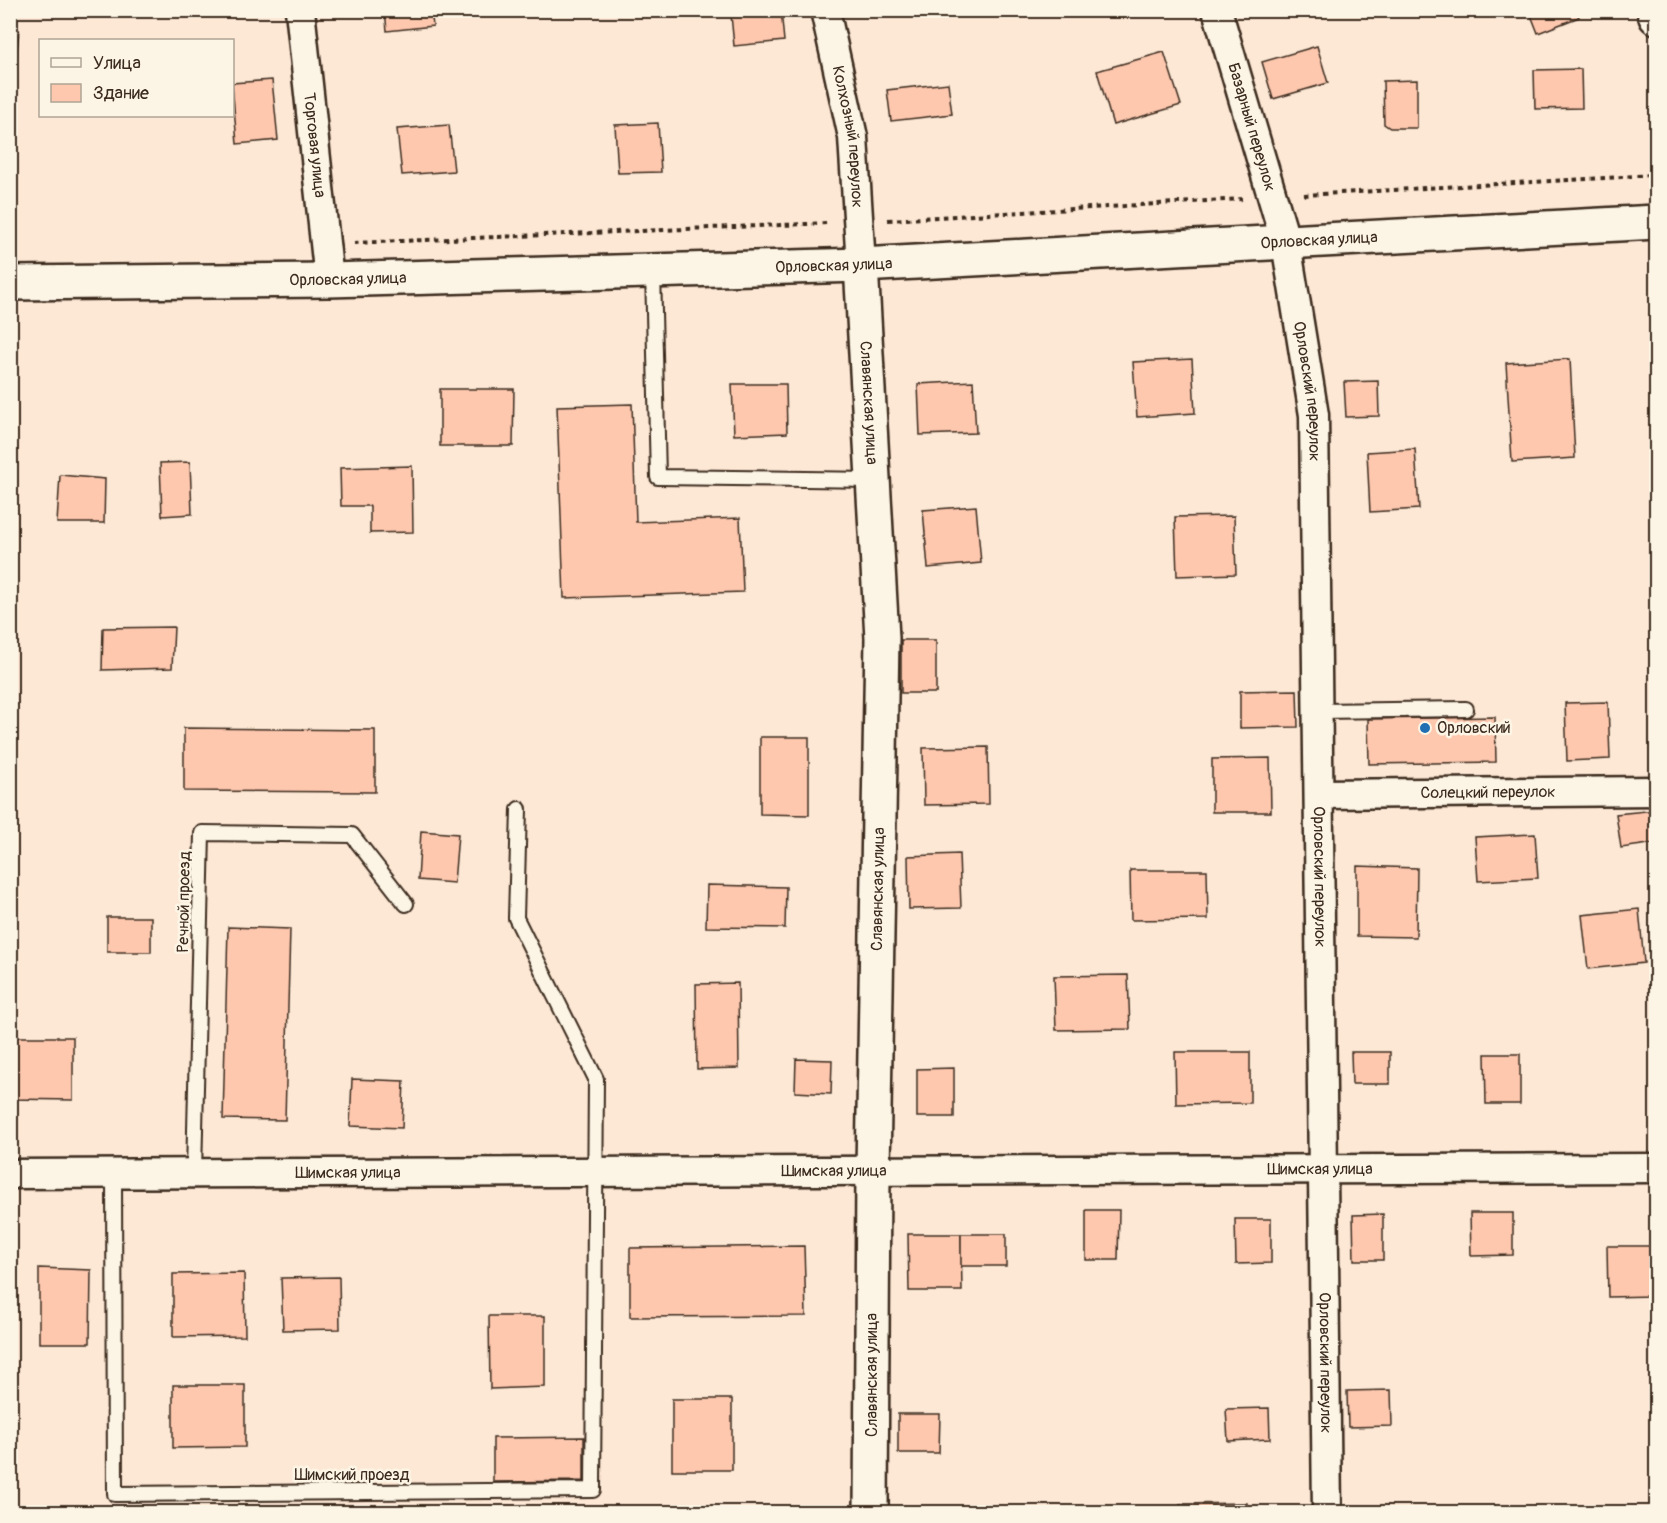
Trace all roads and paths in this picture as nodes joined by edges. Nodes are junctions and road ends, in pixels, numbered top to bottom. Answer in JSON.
{"nodes":[{"id":1,"x":300,"y":10,"type":"edge"},
{"id":2,"x":825,"y":10,"type":"edge"},
{"id":3,"x":1217,"y":10,"type":"edge"},
{"id":4,"x":1654,"y":10,"type":"edge"},
{"id":5,"x":1656,"y":17,"type":"edge"},
{"id":6,"x":1656,"y":222,"type":"edge"},
{"id":7,"x":1286,"y":243,"type":"junction"},
{"id":8,"x":861,"y":265,"type":"junction"},
{"id":9,"x":653,"y":271,"type":"junction"},
{"id":10,"x":329,"y":280,"type":"junction"},
{"id":11,"x":10,"y":283,"type":"edge"},
{"id":12,"x":873,"y":480,"type":"junction"},
{"id":13,"x":1466,"y":709,"type":"dead end"},
{"id":14,"x":1319,"y":711,"type":"junction"},
{"id":15,"x":1656,"y":791,"type":"edge"},
{"id":16,"x":1320,"y":794,"type":"junction"},
{"id":17,"x":519,"y":809,"type":"dead end"},
{"id":18,"x":406,"y":904,"type":"dead end"},
{"id":19,"x":1323,"y":1168,"type":"junction"},
{"id":20,"x":1656,"y":1168,"type":"edge"},
{"id":21,"x":873,"y":1170,"type":"junction"},
{"id":22,"x":595,"y":1172,"type":"junction"},
{"id":23,"x":114,"y":1173,"type":"junction"},
{"id":24,"x":194,"y":1173,"type":"junction"},
{"id":25,"x":10,"y":1174,"type":"edge"},
{"id":26,"x":871,"y":1512,"type":"edge"},
{"id":27,"x":1328,"y":1512,"type":"edge"}],
"edges":[{"from":1,"to":10,"type":"street","name":"Торговая улица"},
{"from":2,"to":8,"type":"street","name":"Колхозный переулок"},
{"from":3,"to":7,"type":"street","name":"Базарный переулок"},
{"from":4,"to":5,"type":"street"},
{"from":6,"to":7,"type":"street","name":"Орловская улица"},
{"from":7,"to":8,"type":"street","name":"Орловская улица"},
{"from":7,"to":14,"type":"street","name":"Орловский переулок"},
{"from":8,"to":9,"type":"street","name":"Орловская улица"},
{"from":8,"to":12,"type":"street","name":"Славянская улица"},
{"from":9,"to":10,"type":"street","name":"Орловская улица"},
{"from":9,"to":12,"type":"lane"},
{"from":10,"to":11,"type":"street","name":"Орловская улица"},
{"from":12,"to":21,"type":"street","name":"Славянская улица"},
{"from":13,"to":14,"type":"lane"},
{"from":14,"to":16,"type":"street","name":"Орловский переулок"},
{"from":15,"to":16,"type":"street","name":"Солецкий переулок"},
{"from":16,"to":19,"type":"street","name":"Орловский переулок"},
{"from":17,"to":22,"type":"lane"},
{"from":18,"to":24,"type":"lane","name":"Речной проезд"},
{"from":19,"to":20,"type":"street","name":"Шимская улица"},
{"from":19,"to":21,"type":"street","name":"Шимская улица"},
{"from":19,"to":27,"type":"street","name":"Орловский переулок"},
{"from":21,"to":22,"type":"street","name":"Шимская улица"},
{"from":21,"to":26,"type":"street","name":"Славянская улица"},
{"from":22,"to":23,"type":"lane","name":"Шимский проезд"},
{"from":22,"to":24,"type":"street","name":"Шимская улица"},
{"from":23,"to":24,"type":"street","name":"Шимская улица"},
{"from":23,"to":25,"type":"street","name":"Шимская улица"}]}
